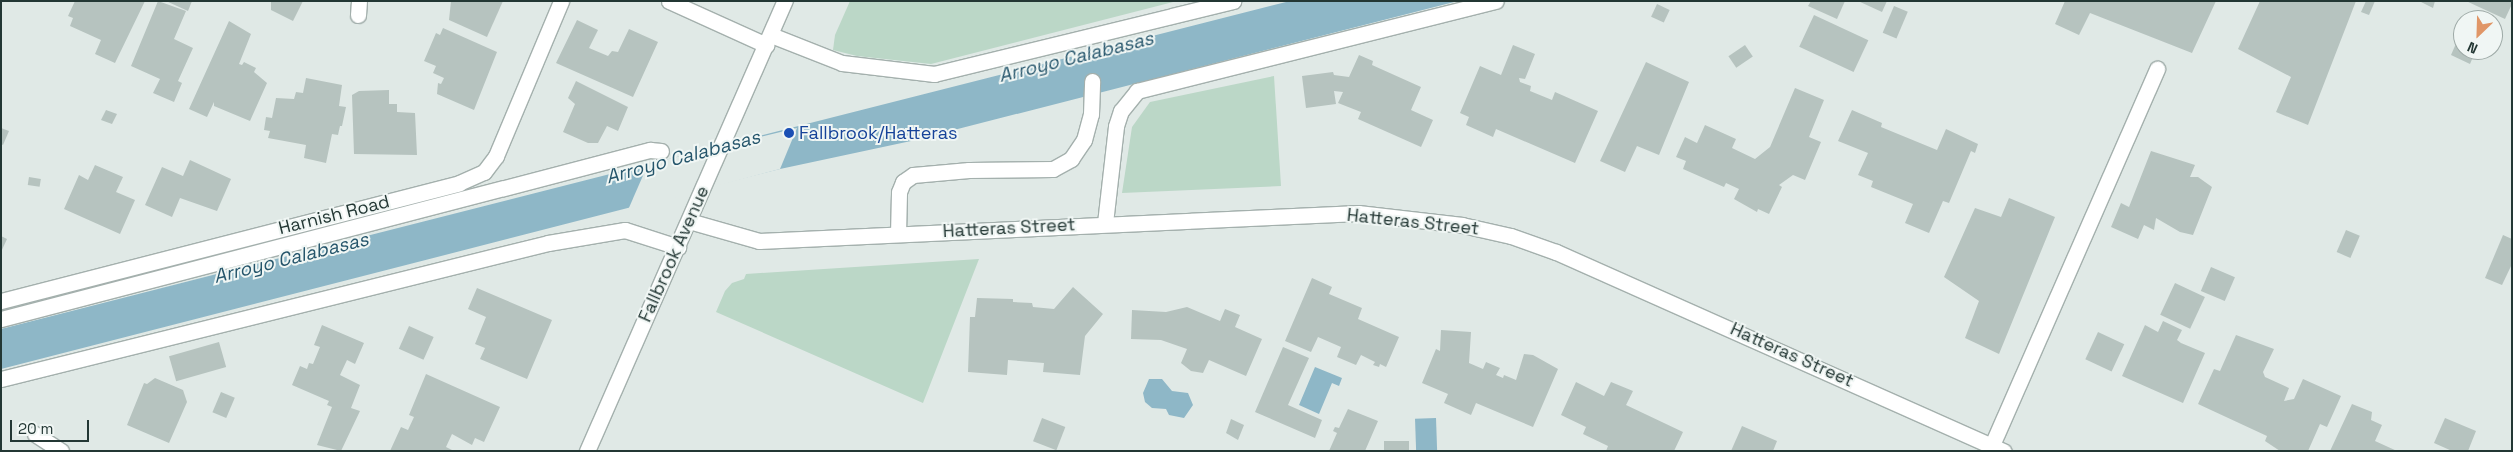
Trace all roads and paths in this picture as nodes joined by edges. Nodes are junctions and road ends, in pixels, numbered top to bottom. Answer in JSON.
{"nodes":[{"id":1,"x":561,"y":1,"type":"edge"},
{"id":2,"x":669,"y":1,"type":"edge"},
{"id":3,"x":785,"y":1,"type":"edge"},
{"id":4,"x":1234,"y":1,"type":"edge"},
{"id":5,"x":1496,"y":1,"type":"edge"},
{"id":6,"x":769,"y":40,"type":"junction"},
{"id":7,"x":2157,"y":69,"type":"dead end"},
{"id":8,"x":1092,"y":81,"type":"dead end"},
{"id":9,"x":661,"y":151,"type":"dead end"},
{"id":10,"x":689,"y":221,"type":"junction"},
{"id":11,"x":1105,"y":223,"type":"junction"},
{"id":12,"x":898,"y":234,"type":"junction"},
{"id":13,"x":678,"y":247,"type":"junction"},
{"id":14,"x":1,"y":301,"type":"edge"},
{"id":15,"x":1,"y":319,"type":"edge"},
{"id":16,"x":1,"y":379,"type":"edge"},
{"id":17,"x":35,"y":434,"type":"dead end"},
{"id":18,"x":1998,"y":448,"type":"edge"},
{"id":19,"x":61,"y":451,"type":"edge"},
{"id":20,"x":587,"y":451,"type":"edge"}],
"edges":[{"from":1,"to":14,"type":"street","name":"Harnish Road"},
{"from":2,"to":6,"type":"street"},
{"from":3,"to":6,"type":"street","name":"Fallbrook Avenue"},
{"from":4,"to":6,"type":"street"},
{"from":5,"to":11,"type":"street"},
{"from":6,"to":10,"type":"street","name":"Fallbrook Avenue"},
{"from":7,"to":18,"type":"street"},
{"from":8,"to":12,"type":"street"},
{"from":9,"to":15,"type":"street"},
{"from":10,"to":12,"type":"street","name":"Hatteras Street"},
{"from":10,"to":13,"type":"street","name":"Fallbrook Avenue"},
{"from":11,"to":12,"type":"street","name":"Hatteras Street"},
{"from":11,"to":18,"type":"street","name":"Hatteras Street"},
{"from":13,"to":16,"type":"street"},
{"from":13,"to":20,"type":"street","name":"Fallbrook Avenue"},
{"from":17,"to":19,"type":"street"}]}
